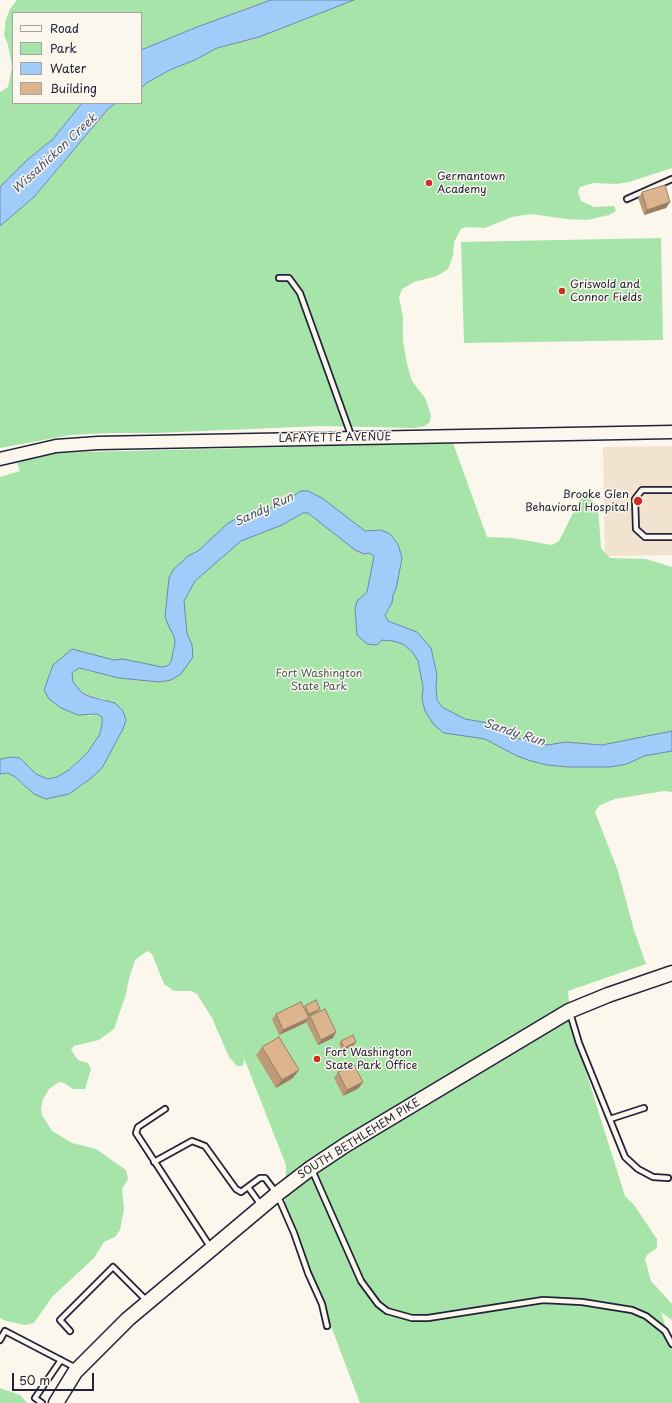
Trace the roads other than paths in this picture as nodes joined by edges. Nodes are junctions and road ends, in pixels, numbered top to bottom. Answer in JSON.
{"nodes":[{"id":1,"x":672,"y":180,"type":"edge"},
{"id":2,"x":627,"y":198,"type":"dead end"},
{"id":3,"x":279,"y":278,"type":"dead end"},
{"id":4,"x":672,"y":432,"type":"edge"},
{"id":5,"x":352,"y":438,"type":"junction"},
{"id":6,"x":0,"y":459,"type":"edge"},
{"id":7,"x":672,"y":490,"type":"edge"},
{"id":8,"x":672,"y":537,"type":"edge"},
{"id":9,"x":672,"y":973,"type":"edge"},
{"id":10,"x":569,"y":1011,"type":"junction"},
{"id":11,"x":644,"y":1108,"type":"dead end"},
{"id":12,"x":165,"y":1109,"type":"dead end"},
{"id":13,"x":610,"y":1119,"type":"junction"},
{"id":14,"x":154,"y":1162,"type":"junction"},
{"id":15,"x":311,"y":1168,"type":"junction"},
{"id":16,"x":668,"y":1178,"type":"dead end"},
{"id":17,"x":248,"y":1187,"type":"junction"},
{"id":18,"x":276,"y":1194,"type":"junction"},
{"id":19,"x":262,"y":1207,"type":"junction"},
{"id":20,"x":212,"y":1250,"type":"junction"},
{"id":21,"x":147,"y":1302,"type":"junction"},
{"id":22,"x":327,"y":1326,"type":"dead end"},
{"id":23,"x":70,"y":1331,"type":"dead end"},
{"id":24,"x":0,"y":1340,"type":"edge"},
{"id":25,"x":672,"y":1344,"type":"edge"},
{"id":26,"x":61,"y":1360,"type":"junction"},
{"id":27,"x":78,"y":1369,"type":"junction"},
{"id":28,"x":42,"y":1403,"type":"edge"},
{"id":29,"x":56,"y":1403,"type":"edge"}],
"edges":[{"from":1,"to":2,"type":"lane"},
{"from":3,"to":5,"type":"lane"},
{"from":4,"to":5,"type":"main road","name":"LAFAYETTE AVENUE"},
{"from":5,"to":6,"type":"main road","name":"LAFAYETTE AVENUE"},
{"from":7,"to":8,"type":"lane"},
{"from":9,"to":10,"type":"main road","name":"SOUTH BETHLEHEM PIKE"},
{"from":10,"to":13,"type":"lane"},
{"from":10,"to":15,"type":"main road","name":"SOUTH BETHLEHEM PIKE"},
{"from":11,"to":13,"type":"lane"},
{"from":12,"to":14,"type":"lane"},
{"from":13,"to":16,"type":"lane"},
{"from":14,"to":17,"type":"lane"},
{"from":14,"to":20,"type":"lane"},
{"from":15,"to":18,"type":"main road","name":"SOUTH BETHLEHEM PIKE"},
{"from":15,"to":25,"type":"lane"},
{"from":17,"to":18,"type":"lane"},
{"from":17,"to":19,"type":"lane"},
{"from":18,"to":19,"type":"main road","name":"SOUTH BETHLEHEM PIKE"},
{"from":18,"to":22,"type":"lane"},
{"from":19,"to":20,"type":"main road","name":"SOUTH BETHLEHEM PIKE"},
{"from":20,"to":21,"type":"main road","name":"SOUTH BETHLEHEM PIKE"},
{"from":21,"to":23,"type":"lane"},
{"from":21,"to":27,"type":"main road","name":"SOUTH BETHLEHEM PIKE"},
{"from":24,"to":26,"type":"lane"},
{"from":26,"to":27,"type":"lane"},
{"from":26,"to":28,"type":"lane"},
{"from":27,"to":29,"type":"main road","name":"SOUTH BETHLEHEM PIKE"}]}
